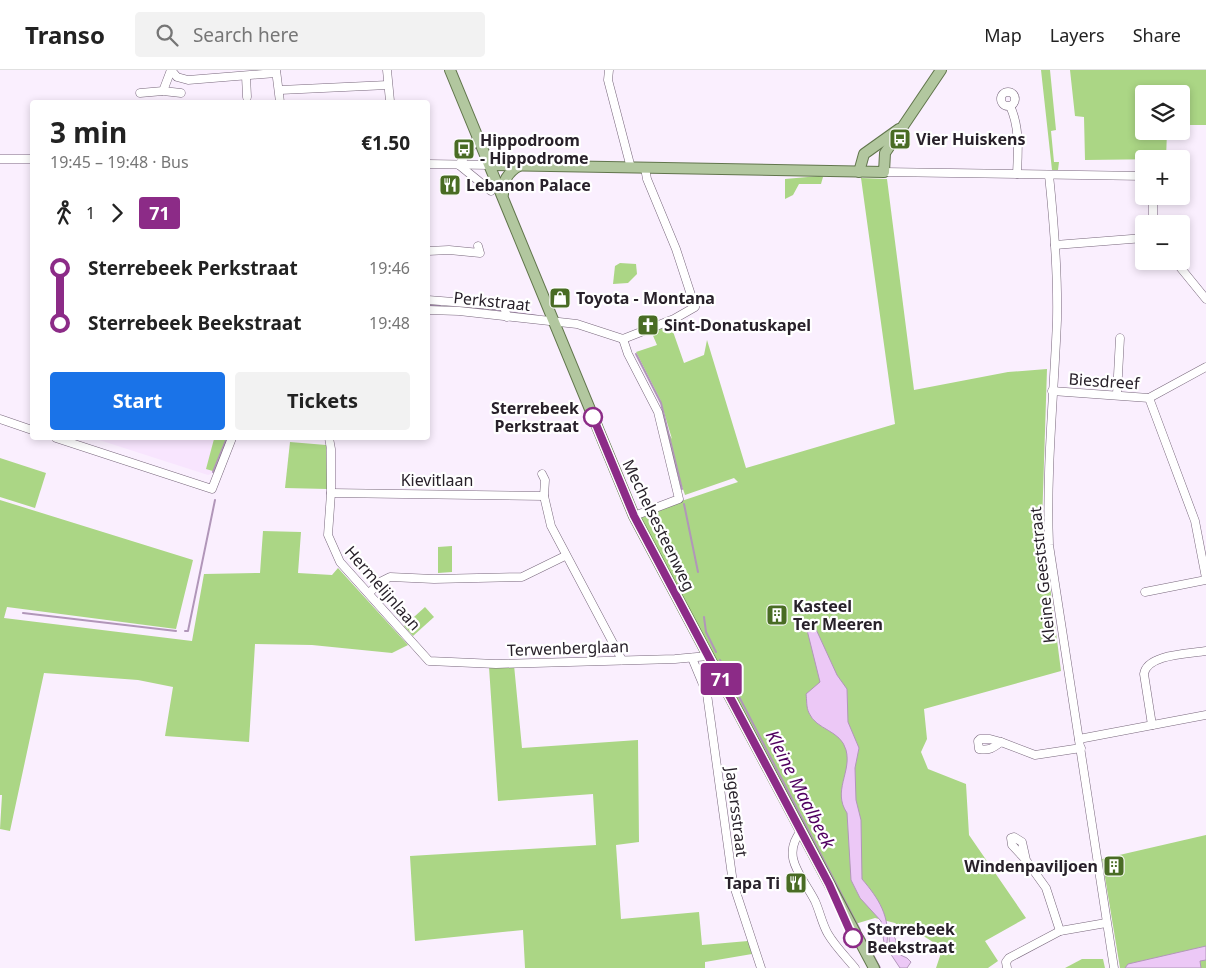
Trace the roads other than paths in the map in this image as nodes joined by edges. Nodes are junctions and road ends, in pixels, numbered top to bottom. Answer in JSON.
{"nodes":[{"id":1,"x":171,"y":70,"type":"edge"},
{"id":2,"x":387,"y":70,"type":"edge"},
{"id":3,"x":450,"y":70,"type":"edge"},
{"id":4,"x":609,"y":70,"type":"edge"},
{"id":5,"x":941,"y":70,"type":"edge"},
{"id":6,"x":276,"y":71,"type":"edge"},
{"id":7,"x":246,"y":76,"type":"junction"},
{"id":8,"x":388,"y":85,"type":"junction"},
{"id":9,"x":280,"y":90,"type":"junction"},
{"id":10,"x":163,"y":91,"type":"junction"},
{"id":11,"x":140,"y":93,"type":"dead end"},
{"id":12,"x":181,"y":93,"type":"dead end"},
{"id":13,"x":248,"y":96,"type":"dead end"},
{"id":14,"x":280,"y":100,"type":"edge"},
{"id":15,"x":390,"y":100,"type":"edge"},
{"id":16,"x":1010,"y":106,"type":"dead end"},
{"id":17,"x":902,"y":126,"type":"junction"},
{"id":18,"x":478,"y":136,"type":"junction"},
{"id":19,"x":0,"y":159,"type":"edge"},
{"id":20,"x":30,"y":159,"type":"edge"},
{"id":21,"x":430,"y":164,"type":"edge"},
{"id":22,"x":459,"y":165,"type":"junction"},
{"id":23,"x":490,"y":165,"type":"junction"},
{"id":24,"x":520,"y":166,"type":"junction"},
{"id":25,"x":632,"y":168,"type":"junction"},
{"id":26,"x":646,"y":168,"type":"junction"},
{"id":27,"x":859,"y":172,"type":"junction"},
{"id":28,"x":884,"y":172,"type":"junction"},
{"id":29,"x":1017,"y":174,"type":"junction"},
{"id":30,"x":1049,"y":175,"type":"junction"},
{"id":31,"x":1135,"y":176,"type":"edge"},
{"id":32,"x":491,"y":191,"type":"dead end"},
{"id":33,"x":505,"y":200,"type":"junction"},
{"id":34,"x":1135,"y":239,"type":"edge"},
{"id":35,"x":1055,"y":245,"type":"junction"},
{"id":36,"x":478,"y":246,"type":"dead end"},
{"id":37,"x":430,"y":251,"type":"edge"},
{"id":38,"x":1183,"y":270,"type":"edge"},
{"id":39,"x":1203,"y":290,"type":"edge"},
{"id":40,"x":1206,"y":299,"type":"edge"},
{"id":41,"x":430,"y":300,"type":"edge"},
{"id":42,"x":430,"y":310,"type":"edge"},
{"id":43,"x":507,"y":317,"type":"junction"},
{"id":44,"x":554,"y":322,"type":"junction"},
{"id":45,"x":1120,"y":338,"type":"dead end"},
{"id":46,"x":623,"y":339,"type":"junction"},
{"id":47,"x":1206,"y":367,"type":"edge"},
{"id":48,"x":1052,"y":391,"type":"junction"},
{"id":49,"x":1117,"y":394,"type":"junction"},
{"id":50,"x":1150,"y":398,"type":"junction"},
{"id":51,"x":0,"y":419,"type":"edge"},
{"id":52,"x":30,"y":429,"type":"edge"},
{"id":53,"x":62,"y":440,"type":"edge"},
{"id":54,"x":231,"y":440,"type":"edge"},
{"id":55,"x":330,"y":440,"type":"edge"},
{"id":56,"x":542,"y":474,"type":"dead end"},
{"id":57,"x":331,"y":493,"type":"junction"},
{"id":58,"x":544,"y":496,"type":"junction"},
{"id":59,"x":634,"y":516,"type":"junction"},
{"id":60,"x":565,"y":556,"type":"junction"},
{"id":61,"x":1206,"y":579,"type":"edge"},
{"id":62,"x":1145,"y":592,"type":"dead end"},
{"id":63,"x":369,"y":593,"type":"junction"},
{"id":64,"x":1206,"y":651,"type":"edge"},
{"id":65,"x":708,"y":656,"type":"junction"},
{"id":66,"x":692,"y":658,"type":"junction"},
{"id":67,"x":622,"y":660,"type":"junction"},
{"id":68,"x":429,"y":661,"type":"joint"},
{"id":69,"x":1206,"y":714,"type":"edge"},
{"id":70,"x":1152,"y":725,"type":"junction"},
{"id":71,"x":1079,"y":739,"type":"junction"},
{"id":72,"x":1001,"y":742,"type":"dead end"},
{"id":73,"x":1080,"y":748,"type":"junction"},
{"id":74,"x":801,"y":831,"type":"junction"},
{"id":75,"x":1026,"y":860,"type":"dead end"},
{"id":76,"x":829,"y":884,"type":"junction"},
{"id":77,"x":1106,"y":923,"type":"junction"},
{"id":78,"x":1060,"y":931,"type":"junction"},
{"id":79,"x":1007,"y":965,"type":"edge"},
{"id":80,"x":761,"y":968,"type":"edge"},
{"id":81,"x":854,"y":968,"type":"edge"},
{"id":82,"x":870,"y":968,"type":"edge"},
{"id":83,"x":874,"y":968,"type":"edge"},
{"id":84,"x":1114,"y":968,"type":"edge"}],
"edges":[{"from":1,"to":7,"type":"street"},
{"from":1,"to":10,"type":"street"},
{"from":2,"to":8,"type":"street"},
{"from":3,"to":18,"type":"main road","name":"Mechelsesteenweg"},
{"from":4,"to":25,"type":"street"},
{"from":5,"to":17,"type":"main road"},
{"from":6,"to":7,"type":"street"},
{"from":6,"to":9,"type":"street"},
{"from":7,"to":13,"type":"street"},
{"from":8,"to":9,"type":"street"},
{"from":8,"to":15,"type":"street"},
{"from":9,"to":14,"type":"street"},
{"from":10,"to":11,"type":"street"},
{"from":10,"to":12,"type":"street"},
{"from":16,"to":29,"type":"street"},
{"from":17,"to":27,"type":"main road"},
{"from":17,"to":28,"type":"main road"},
{"from":18,"to":22,"type":"street"},
{"from":18,"to":23,"type":"main road","name":"Mechelsesteenweg"},
{"from":19,"to":20,"type":"street"},
{"from":21,"to":22,"type":"street"},
{"from":22,"to":23,"type":"street"},
{"from":22,"to":32,"type":"street"},
{"from":23,"to":24,"type":"main road"},
{"from":23,"to":33,"type":"main road","name":"Mechelsesteenweg"},
{"from":24,"to":25,"type":"main road"},
{"from":24,"to":33,"type":"main road"},
{"from":25,"to":26,"type":"main road"},
{"from":26,"to":27,"type":"main road"},
{"from":26,"to":46,"type":"street"},
{"from":27,"to":28,"type":"main road"},
{"from":28,"to":29,"type":"street"},
{"from":29,"to":30,"type":"street"},
{"from":30,"to":31,"type":"street"},
{"from":30,"to":35,"type":"street","name":"Kleine Geeststraat"},
{"from":33,"to":44,"type":"main road","name":"Mechelsesteenweg"},
{"from":34,"to":35,"type":"street"},
{"from":35,"to":48,"type":"street","name":"Kleine Geeststraat"},
{"from":36,"to":37,"type":"street"},
{"from":38,"to":39,"type":"street"},
{"from":39,"to":40,"type":"street"},
{"from":41,"to":43,"type":"street"},
{"from":42,"to":43,"type":"street","name":"Perkstraat"},
{"from":43,"to":44,"type":"street","name":"Perkstraat"},
{"from":44,"to":46,"type":"street","name":"Perkstraat"},
{"from":44,"to":59,"type":"main road","name":"Mechelsesteenweg"},
{"from":45,"to":49,"type":"street"},
{"from":46,"to":59,"type":"street"},
{"from":47,"to":50,"type":"street","name":"Biesdreef"},
{"from":48,"to":49,"type":"street","name":"Biesdreef"},
{"from":48,"to":71,"type":"street","name":"Kleine Geeststraat"},
{"from":49,"to":50,"type":"street","name":"Biesdreef"},
{"from":50,"to":61,"type":"street"},
{"from":51,"to":52,"type":"street"},
{"from":53,"to":54,"type":"street"},
{"from":55,"to":57,"type":"street","name":"Hermelijnlaan"},
{"from":56,"to":58,"type":"street"},
{"from":57,"to":58,"type":"street","name":"Kievitlaan"},
{"from":57,"to":63,"type":"street","name":"Hermelijnlaan"},
{"from":58,"to":60,"type":"street"},
{"from":59,"to":65,"type":"main road","name":"Mechelsesteenweg"},
{"from":60,"to":63,"type":"street"},
{"from":60,"to":67,"type":"street"},
{"from":61,"to":62,"type":"street"},
{"from":63,"to":68,"type":"street","name":"Hermelijnlaan"},
{"from":64,"to":70,"type":"street"},
{"from":65,"to":66,"type":"street","name":"Terwenberglaan"},
{"from":65,"to":74,"type":"main road","name":"Mechelsesteenweg"},
{"from":66,"to":67,"type":"street","name":"Terwenberglaan"},
{"from":66,"to":80,"type":"street","name":"Jagersstraat"},
{"from":67,"to":68,"type":"street","name":"Terwenberglaan"},
{"from":69,"to":70,"type":"street"},
{"from":70,"to":71,"type":"street"},
{"from":71,"to":73,"type":"street","name":"Kleine Geeststraat"},
{"from":72,"to":73,"type":"street"},
{"from":73,"to":77,"type":"street","name":"Kleine Geeststraat"},
{"from":74,"to":76,"type":"main road","name":"Mechelsesteenweg"},
{"from":74,"to":81,"type":"street"},
{"from":75,"to":78,"type":"street"},
{"from":76,"to":82,"type":"main road","name":"Mechelsesteenweg"},
{"from":76,"to":83,"type":"main road","name":"Mechelsesteenweg"},
{"from":77,"to":78,"type":"street"},
{"from":77,"to":84,"type":"street","name":"Kleine Geeststraat"},
{"from":78,"to":79,"type":"street"}]}
